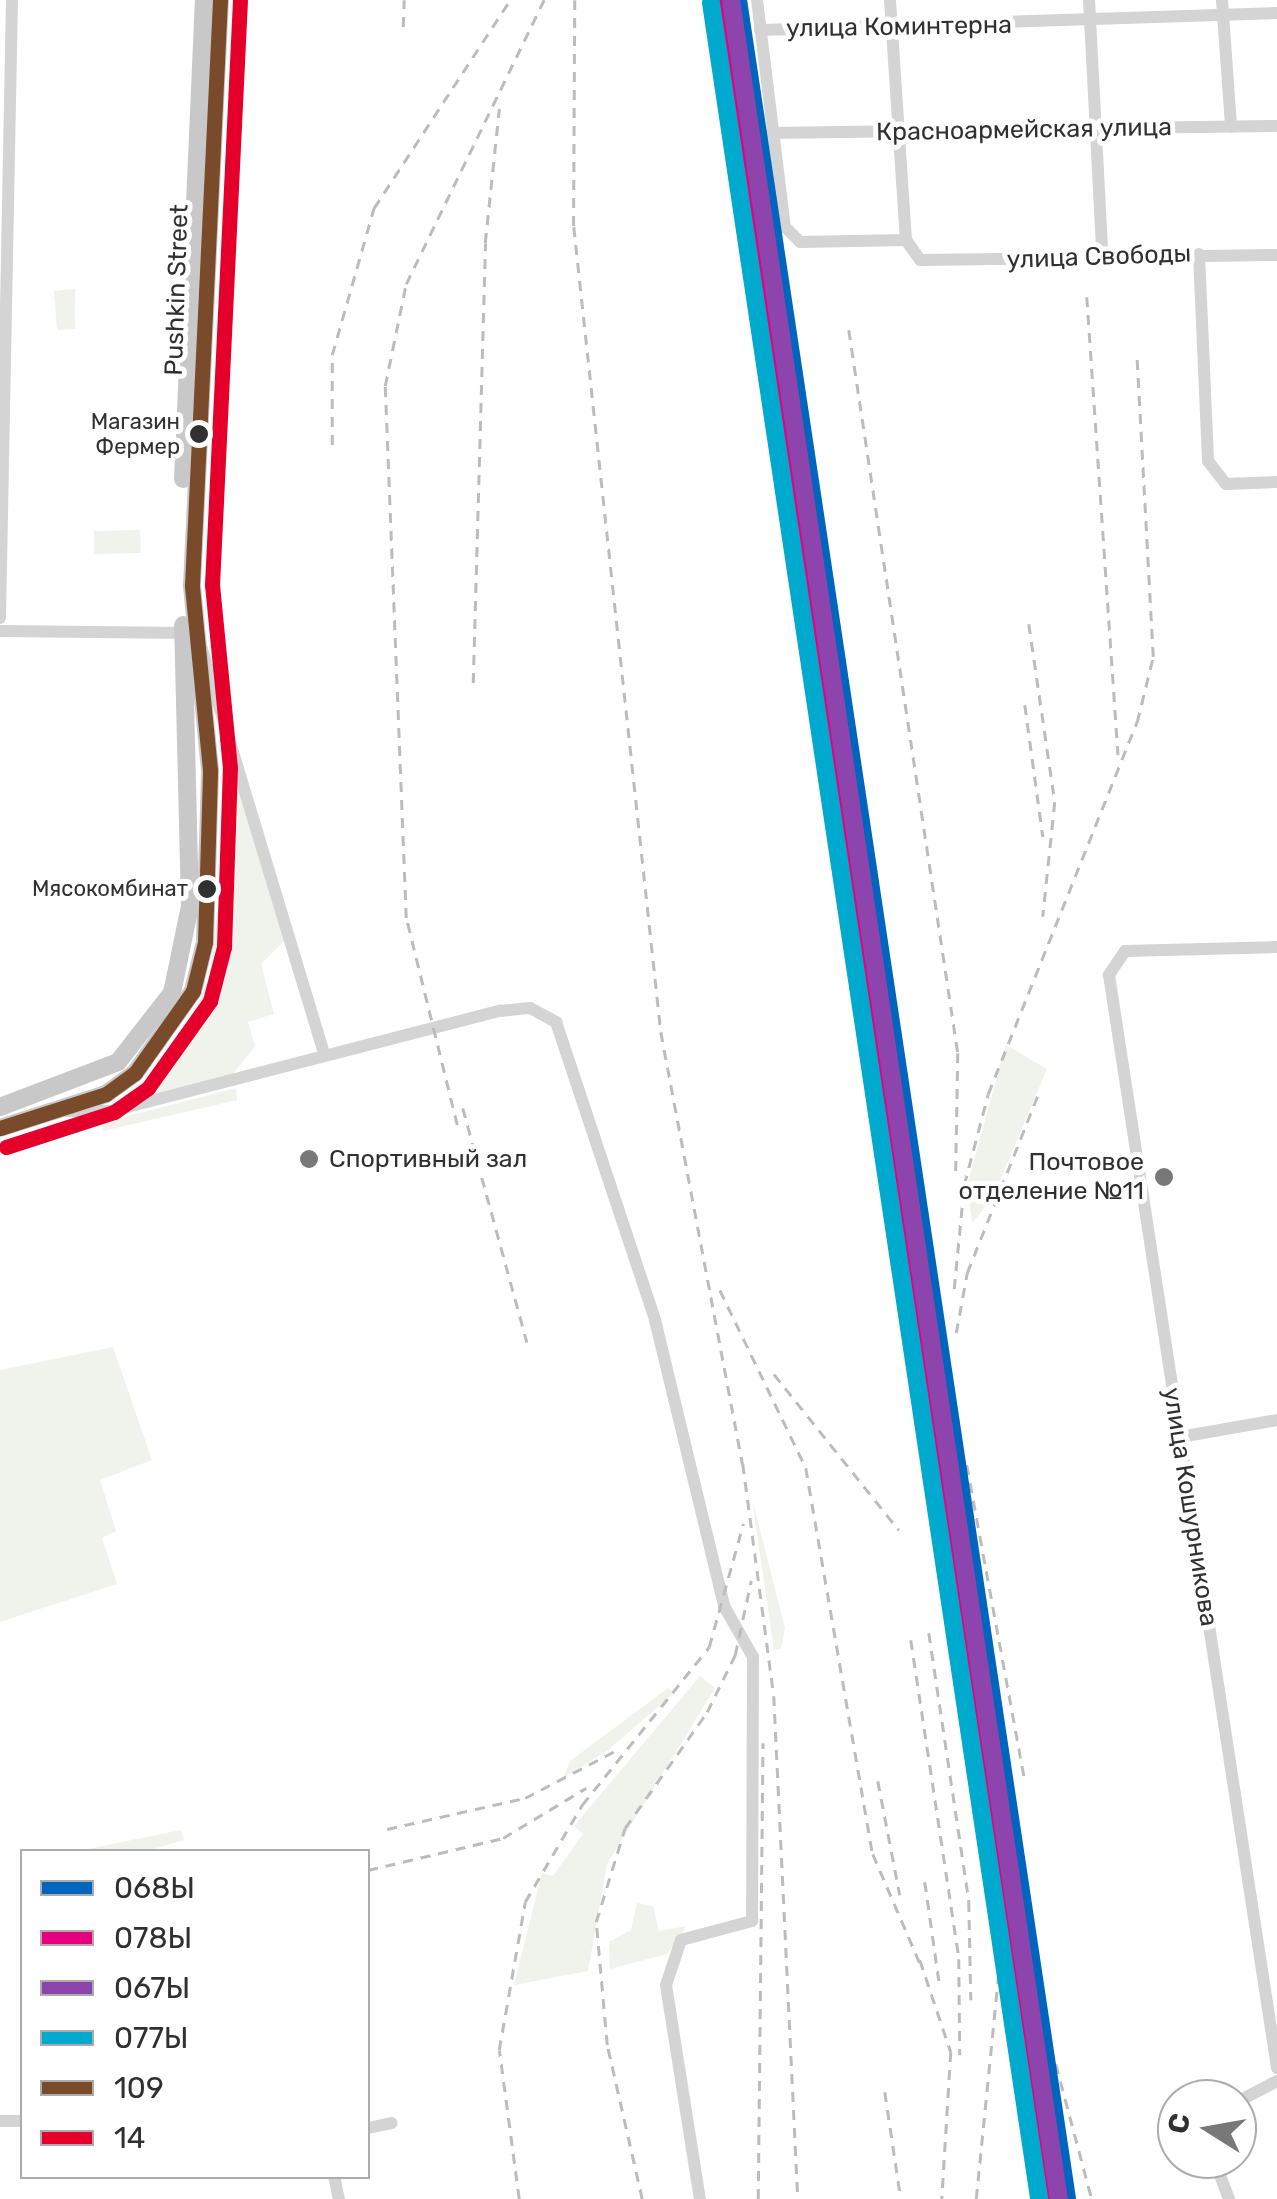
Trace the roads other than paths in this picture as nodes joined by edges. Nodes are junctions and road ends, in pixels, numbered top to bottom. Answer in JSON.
{"nodes":[{"id":1,"x":12,"y":0,"type":"edge"},
{"id":2,"x":204,"y":0,"type":"edge"},
{"id":3,"x":220,"y":0,"type":"edge"},
{"id":4,"x":756,"y":0,"type":"edge"},
{"id":5,"x":890,"y":0,"type":"edge"},
{"id":6,"x":1089,"y":0,"type":"edge"},
{"id":7,"x":1222,"y":0,"type":"edge"},
{"id":8,"x":1277,"y":13,"type":"edge"},
{"id":9,"x":1223,"y":15,"type":"junction"},
{"id":10,"x":1090,"y":22,"type":"junction"},
{"id":11,"x":892,"y":26,"type":"junction"},
{"id":12,"x":760,"y":30,"type":"junction"},
{"id":13,"x":5,"y":35,"type":"edge"},
{"id":14,"x":1230,"y":126,"type":"junction"},
{"id":15,"x":1277,"y":126,"type":"edge"},
{"id":16,"x":1096,"y":130,"type":"junction"},
{"id":17,"x":899,"y":132,"type":"junction"},
{"id":18,"x":771,"y":133,"type":"junction"},
{"id":19,"x":6,"y":144,"type":"edge"},
{"id":20,"x":906,"y":240,"type":"junction"},
{"id":21,"x":5,"y":251,"type":"edge"},
{"id":22,"x":1102,"y":252,"type":"junction"},
{"id":23,"x":1199,"y":254,"type":"junction"},
{"id":24,"x":1277,"y":255,"type":"edge"},
{"id":25,"x":3,"y":353,"type":"edge"},
{"id":26,"x":1277,"y":482,"type":"edge"},
{"id":27,"x":0,"y":618,"type":"edge"},
{"id":28,"x":0,"y":631,"type":"edge"},
{"id":29,"x":189,"y":634,"type":"junction"},
{"id":30,"x":1277,"y":948,"type":"edge"},
{"id":31,"x":324,"y":1056,"type":"junction"},
{"id":32,"x":0,"y":1106,"type":"edge"},
{"id":33,"x":62,"y":1112,"type":"junction"},
{"id":34,"x":0,"y":1128,"type":"edge"},
{"id":35,"x":1277,"y":1420,"type":"edge"},
{"id":36,"x":1180,"y":1437,"type":"junction"},
{"id":37,"x":1277,"y":2068,"type":"edge"},
{"id":38,"x":390,"y":2124,"type":"dead end"},
{"id":39,"x":370,"y":2128,"type":"edge"},
{"id":40,"x":700,"y":2199,"type":"edge"}],
"edges":[{"from":1,"to":13,"type":"street"},
{"from":2,"to":29,"type":"main road","name":"Pushkin Street"},
{"from":3,"to":29,"type":"main road","name":"Pushkin Street"},
{"from":4,"to":12,"type":"street"},
{"from":5,"to":11,"type":"street"},
{"from":6,"to":10,"type":"street"},
{"from":7,"to":9,"type":"street"},
{"from":8,"to":9,"type":"street","name":"улица Коминтерна"},
{"from":9,"to":10,"type":"street","name":"улица Коминтерна"},
{"from":9,"to":14,"type":"street"},
{"from":10,"to":11,"type":"street","name":"улица Коминтерна"},
{"from":10,"to":16,"type":"street"},
{"from":11,"to":12,"type":"street","name":"улица Коминтерна"},
{"from":11,"to":17,"type":"street"},
{"from":12,"to":18,"type":"street"},
{"from":13,"to":19,"type":"street"},
{"from":14,"to":15,"type":"street","name":"Красноармейская улица"},
{"from":14,"to":16,"type":"street","name":"Красноармейская улица"},
{"from":16,"to":17,"type":"street","name":"Красноармейская улица"},
{"from":16,"to":22,"type":"street"},
{"from":17,"to":18,"type":"street","name":"Красноармейская улица"},
{"from":17,"to":20,"type":"street"},
{"from":18,"to":20,"type":"street"},
{"from":19,"to":21,"type":"street"},
{"from":20,"to":22,"type":"street","name":"улица Свободы"},
{"from":21,"to":25,"type":"street"},
{"from":22,"to":23,"type":"street","name":"улица Свободы"},
{"from":23,"to":24,"type":"street","name":"улица Свободы"},
{"from":23,"to":26,"type":"street"},
{"from":25,"to":27,"type":"street"},
{"from":28,"to":29,"type":"street"},
{"from":29,"to":31,"type":"street"},
{"from":29,"to":32,"type":"main road","name":"Pushkin Street"},
{"from":29,"to":33,"type":"main road","name":"Pushkin Street"},
{"from":30,"to":36,"type":"street","name":"улица Кошурникова"},
{"from":31,"to":33,"type":"street"},
{"from":31,"to":40,"type":"street"},
{"from":33,"to":34,"type":"main road","name":"Pushkin Street"},
{"from":35,"to":36,"type":"street"},
{"from":36,"to":37,"type":"street","name":"улица Кошурникова"},
{"from":38,"to":39,"type":"street"}]}
